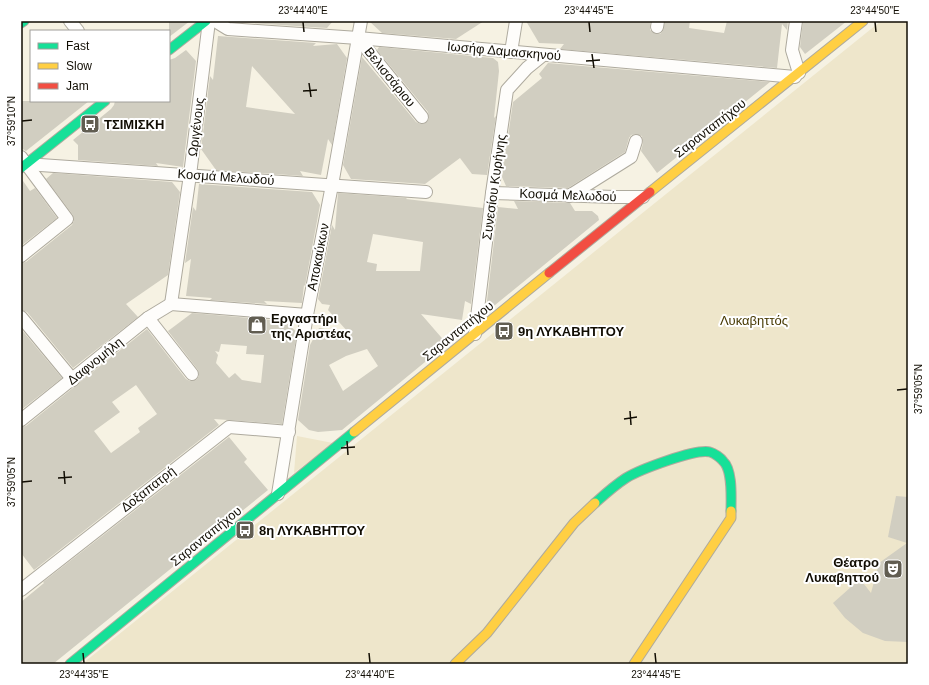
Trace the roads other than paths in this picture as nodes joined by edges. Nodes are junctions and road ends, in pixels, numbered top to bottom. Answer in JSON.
{"nodes":[{"id":1,"x":24,"y":21,"type":"edge"},
{"id":2,"x":70,"y":21,"type":"edge"},
{"id":3,"x":206,"y":21,"type":"edge"},
{"id":4,"x":209,"y":21,"type":"edge"},
{"id":5,"x":215,"y":21,"type":"edge"},
{"id":6,"x":361,"y":21,"type":"edge"},
{"id":7,"x":516,"y":21,"type":"edge"},
{"id":8,"x":796,"y":21,"type":"edge"},
{"id":9,"x":864,"y":21,"type":"edge"},
{"id":10,"x":21,"y":23,"type":"edge"},
{"id":11,"x":77,"y":30,"type":"edge"},
{"id":12,"x":358,"y":38,"type":"junction"},
{"id":13,"x":170,"y":49,"type":"edge"},
{"id":14,"x":511,"y":52,"type":"junction"},
{"id":15,"x":543,"y":55,"type":"junction"},
{"id":16,"x":797,"y":75,"type":"junction"},
{"id":17,"x":104,"y":102,"type":"edge"},
{"id":18,"x":422,"y":117,"type":"dead end"},
{"id":19,"x":636,"y":141,"type":"dead end"},
{"id":20,"x":23,"y":163,"type":"edge"},
{"id":21,"x":190,"y":175,"type":"junction"},
{"id":22,"x":332,"y":185,"type":"junction"},
{"id":23,"x":426,"y":192,"type":"dead end"},
{"id":24,"x":492,"y":193,"type":"junction"},
{"id":25,"x":569,"y":196,"type":"junction"},
{"id":26,"x":643,"y":197,"type":"junction"},
{"id":27,"x":21,"y":256,"type":"edge"},
{"id":28,"x":171,"y":304,"type":"junction"},
{"id":29,"x":307,"y":315,"type":"junction"},
{"id":30,"x":21,"y":317,"type":"edge"},
{"id":31,"x":148,"y":318,"type":"junction"},
{"id":32,"x":475,"y":334,"type":"junction"},
{"id":33,"x":192,"y":374,"type":"dead end"},
{"id":34,"x":73,"y":380,"type":"junction"},
{"id":35,"x":21,"y":420,"type":"edge"},
{"id":36,"x":289,"y":432,"type":"junction"},
{"id":37,"x":278,"y":494,"type":"junction"},
{"id":38,"x":21,"y":590,"type":"edge"},
{"id":39,"x":70,"y":664,"type":"edge"},
{"id":40,"x":455,"y":664,"type":"edge"},
{"id":41,"x":634,"y":664,"type":"edge"}],
"edges":[{"from":1,"to":10,"type":"street"},
{"from":2,"to":11,"type":"street"},
{"from":3,"to":13,"type":"street"},
{"from":4,"to":21,"type":"street","name":"Ωριγένους"},
{"from":5,"to":12,"type":"street","name":"Ιωσήφ Δαμασκηνού"},
{"from":6,"to":12,"type":"street","name":"Αποκαύκων"},
{"from":7,"to":14,"type":"street"},
{"from":8,"to":16,"type":"street"},
{"from":9,"to":16,"type":"street","name":"Σαρανταπήχου"},
{"from":12,"to":14,"type":"street","name":"Ιωσήφ Δαμασκηνού"},
{"from":12,"to":18,"type":"street","name":"Βελισσάριου"},
{"from":12,"to":22,"type":"street","name":"Αποκαύκων"},
{"from":14,"to":15,"type":"street","name":"Ιωσήφ Δαμασκηνού"},
{"from":15,"to":16,"type":"street","name":"Ιωσήφ Δαμασκηνού"},
{"from":15,"to":24,"type":"street","name":"Συνεσίου Κυρήνης"},
{"from":16,"to":26,"type":"street","name":"Σαρανταπήχου"},
{"from":17,"to":20,"type":"street"},
{"from":19,"to":25,"type":"street"},
{"from":20,"to":21,"type":"street","name":"Κοσμά Μελωδού"},
{"from":20,"to":27,"type":"street"},
{"from":21,"to":22,"type":"street","name":"Κοσμά Μελωδού"},
{"from":21,"to":28,"type":"street","name":"Ωριγένους"},
{"from":22,"to":23,"type":"street","name":"Κοσμά Μελωδού"},
{"from":22,"to":29,"type":"street","name":"Αποκαύκων"},
{"from":24,"to":25,"type":"street","name":"Κοσμά Μελωδού"},
{"from":24,"to":32,"type":"street","name":"Συνεσίου Κυρήνης"},
{"from":25,"to":26,"type":"street","name":"Κοσμά Μελωδού"},
{"from":26,"to":32,"type":"street","name":"Σαρανταπήχου"},
{"from":28,"to":29,"type":"street"},
{"from":28,"to":31,"type":"street","name":"Δαφνομήλη"},
{"from":29,"to":36,"type":"street","name":"Αποκαύκων"},
{"from":30,"to":34,"type":"street"},
{"from":31,"to":33,"type":"street"},
{"from":31,"to":34,"type":"street","name":"Δαφνομήλη"},
{"from":32,"to":37,"type":"street","name":"Σαρανταπήχου"},
{"from":34,"to":35,"type":"street","name":"Δαφνομήλη"},
{"from":36,"to":37,"type":"street","name":"Αποκαύκων"},
{"from":36,"to":38,"type":"street","name":"Δοξαπατρή"},
{"from":37,"to":39,"type":"street","name":"Σαρανταπήχου"},
{"from":40,"to":41,"type":"street"}]}
